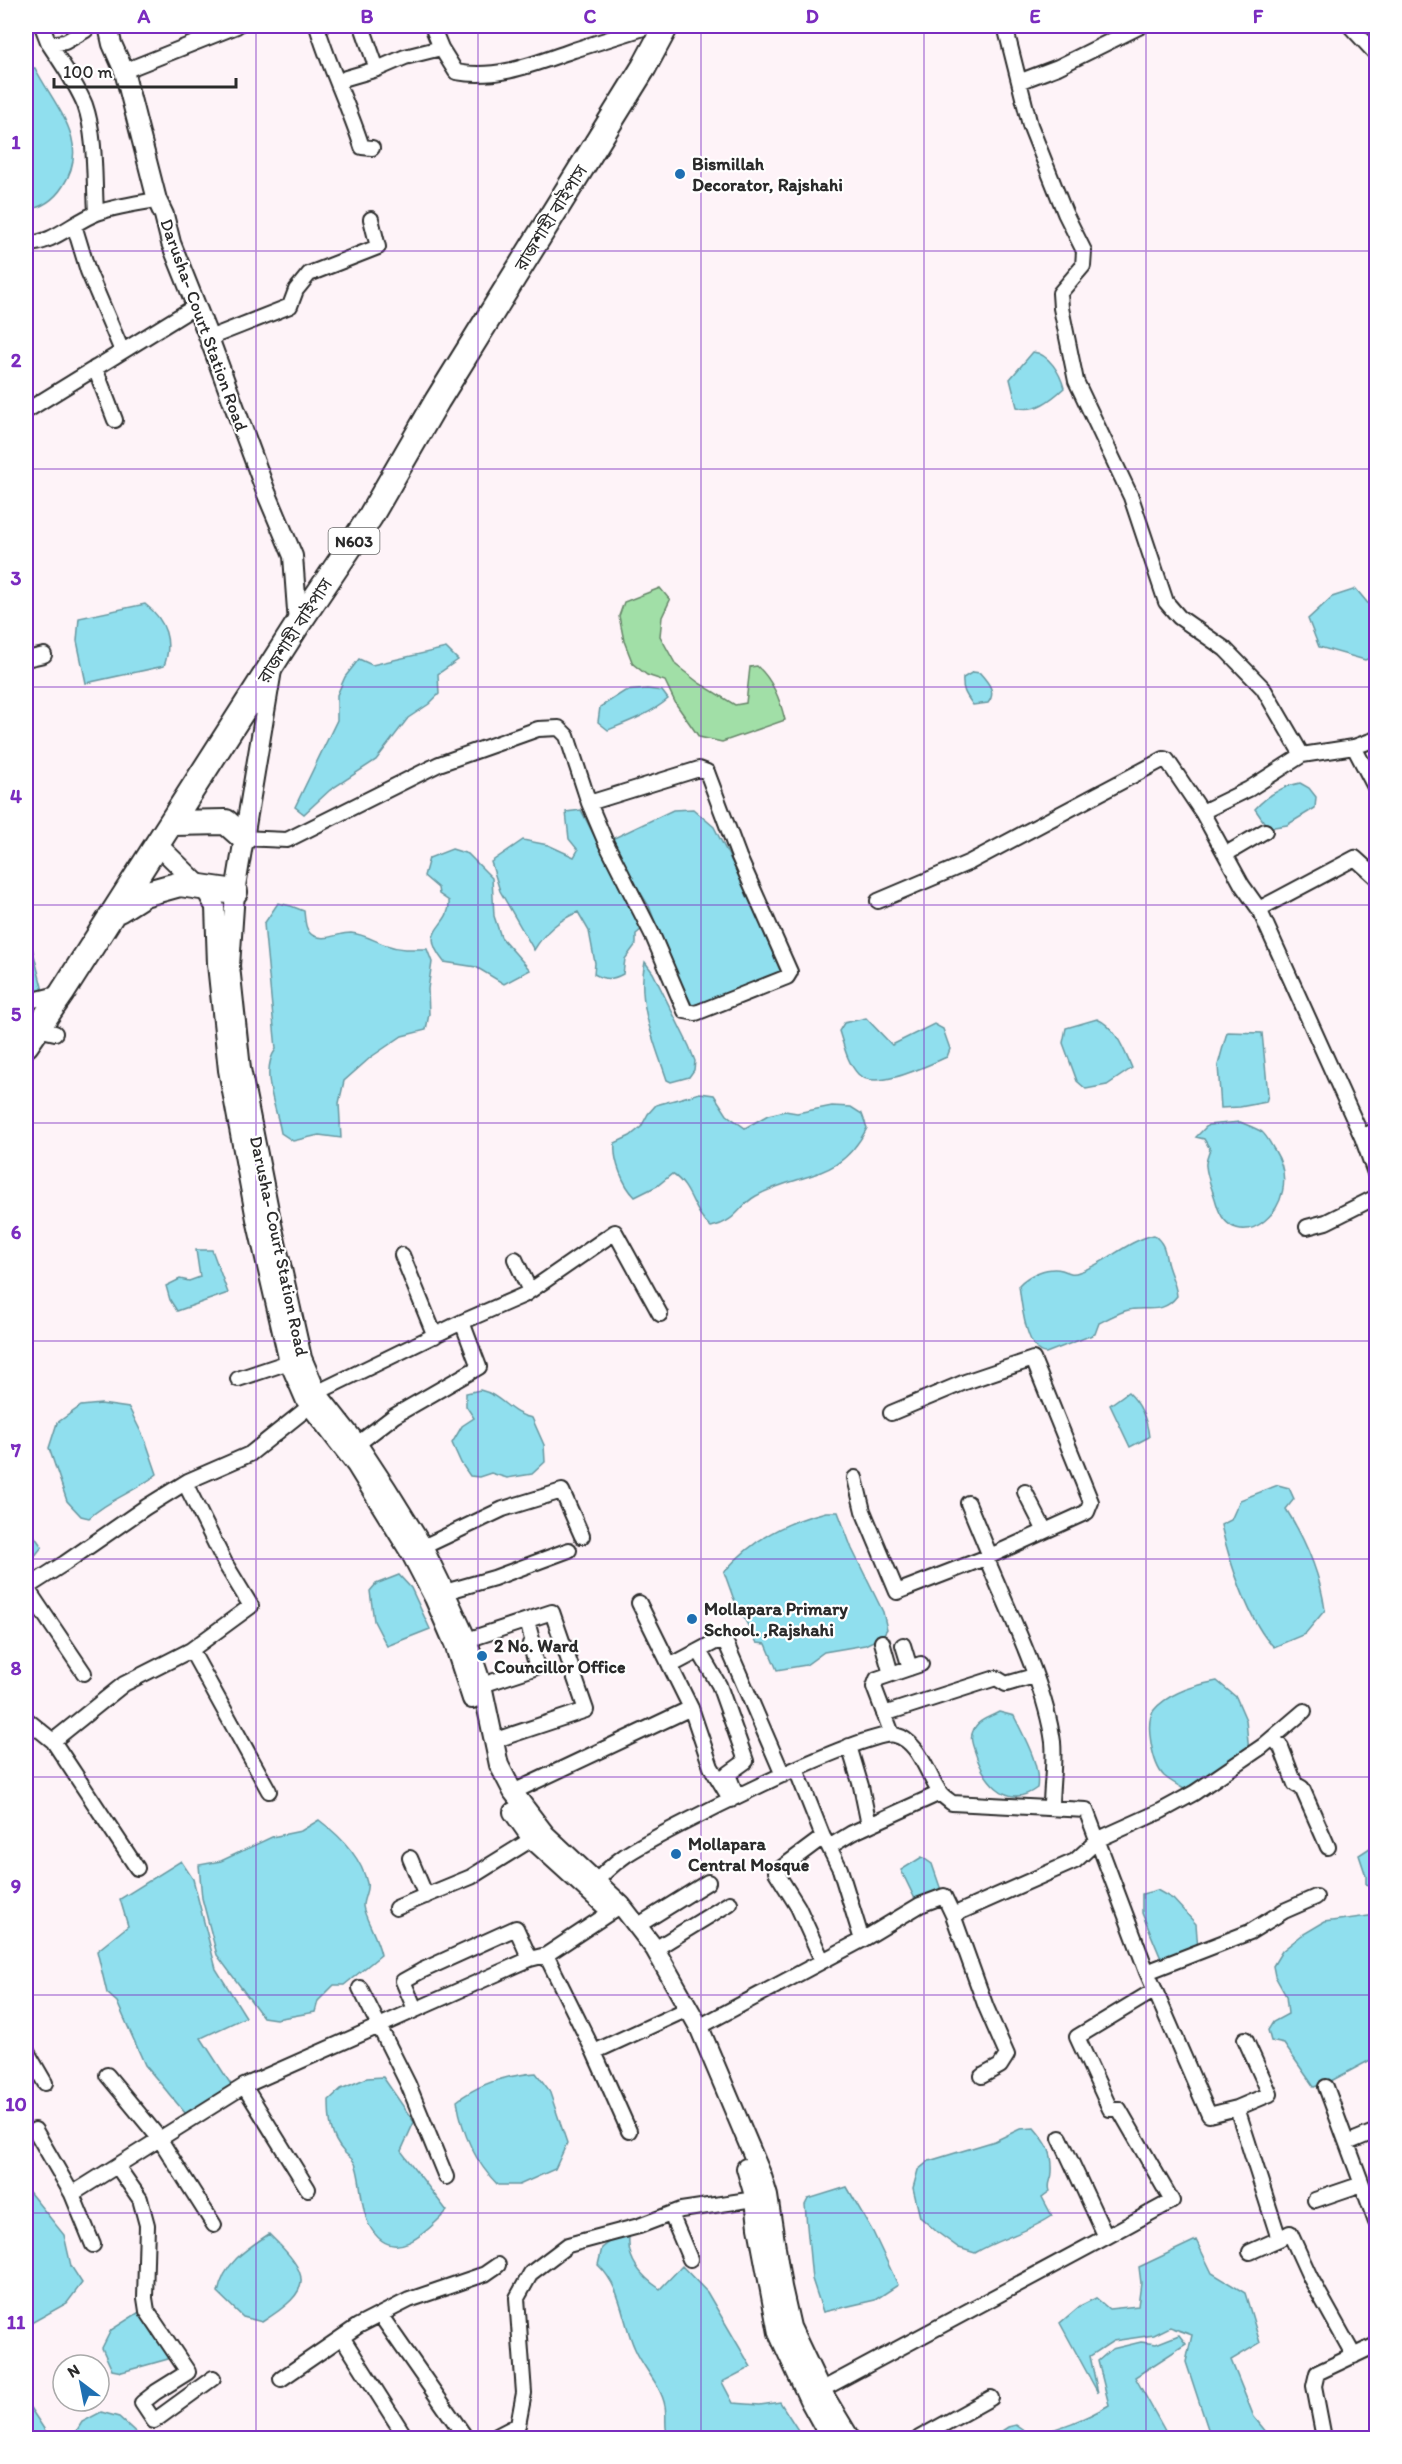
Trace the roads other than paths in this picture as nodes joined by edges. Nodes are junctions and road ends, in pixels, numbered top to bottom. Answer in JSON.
{"nodes":[{"id":1,"x":42,"y":26,"type":"edge"},
{"id":2,"x":108,"y":26,"type":"edge"},
{"id":3,"x":237,"y":26,"type":"edge"},
{"id":4,"x":316,"y":26,"type":"edge"},
{"id":5,"x":362,"y":26,"type":"edge"},
{"id":6,"x":432,"y":26,"type":"edge"},
{"id":7,"x":650,"y":26,"type":"edge"},
{"id":8,"x":666,"y":26,"type":"edge"},
{"id":9,"x":1005,"y":26,"type":"edge"},
{"id":10,"x":1141,"y":26,"type":"edge"},
{"id":11,"x":1350,"y":26,"type":"edge"},
{"id":12,"x":86,"y":30,"type":"dead end"},
{"id":13,"x":49,"y":44,"type":"junction"},
{"id":14,"x":441,"y":48,"type":"junction"},
{"id":15,"x":1377,"y":54,"type":"edge"},
{"id":16,"x":377,"y":69,"type":"junction"},
{"id":17,"x":124,"y":71,"type":"junction"},
{"id":18,"x":1021,"y":81,"type":"junction"},
{"id":19,"x":338,"y":84,"type":"junction"},
{"id":20,"x":372,"y":148,"type":"dead end"},
{"id":21,"x":157,"y":200,"type":"junction"},
{"id":22,"x":96,"y":213,"type":"junction"},
{"id":23,"x":371,"y":219,"type":"dead end"},
{"id":24,"x":74,"y":225,"type":"junction"},
{"id":25,"x":26,"y":244,"type":"edge"},
{"id":26,"x":196,"y":306,"type":"junction"},
{"id":27,"x":209,"y":338,"type":"junction"},
{"id":28,"x":122,"y":351,"type":"junction"},
{"id":29,"x":95,"y":368,"type":"junction"},
{"id":30,"x":27,"y":405,"type":"edge"},
{"id":31,"x":115,"y":420,"type":"dead end"},
{"id":32,"x":298,"y":624,"type":"junction"},
{"id":33,"x":44,"y":655,"type":"dead end"},
{"id":34,"x":26,"y":659,"type":"edge"},
{"id":35,"x":273,"y":665,"type":"junction"},
{"id":36,"x":1377,"y":740,"type":"edge"},
{"id":37,"x":1354,"y":747,"type":"junction"},
{"id":38,"x":1302,"y":755,"type":"junction"},
{"id":39,"x":1377,"y":789,"type":"edge"},
{"id":40,"x":589,"y":803,"type":"junction"},
{"id":41,"x":1202,"y":812,"type":"junction"},
{"id":42,"x":172,"y":823,"type":"junction"},
{"id":43,"x":1265,"y":831,"type":"dead end"},
{"id":44,"x":244,"y":838,"type":"junction"},
{"id":45,"x":158,"y":845,"type":"junction"},
{"id":46,"x":1226,"y":854,"type":"junction"},
{"id":47,"x":1377,"y":877,"type":"edge"},
{"id":48,"x":201,"y":887,"type":"junction"},
{"id":49,"x":235,"y":892,"type":"junction"},
{"id":50,"x":878,"y":901,"type":"dead end"},
{"id":51,"x":1259,"y":909,"type":"junction"},
{"id":52,"x":109,"y":917,"type":"junction"},
{"id":53,"x":62,"y":993,"type":"junction"},
{"id":54,"x":26,"y":1002,"type":"edge"},
{"id":55,"x":39,"y":1036,"type":"edge"},
{"id":56,"x":1377,"y":1130,"type":"edge"},
{"id":57,"x":1362,"y":1137,"type":"junction"},
{"id":58,"x":1377,"y":1176,"type":"edge"},
{"id":59,"x":1377,"y":1197,"type":"edge"},
{"id":60,"x":1307,"y":1227,"type":"dead end"},
{"id":61,"x":402,"y":1255,"type":"dead end"},
{"id":62,"x":515,"y":1259,"type":"dead end"},
{"id":63,"x":530,"y":1291,"type":"junction"},
{"id":64,"x":660,"y":1314,"type":"dead end"},
{"id":65,"x":462,"y":1322,"type":"junction"},
{"id":66,"x":435,"y":1336,"type":"junction"},
{"id":67,"x":289,"y":1362,"type":"junction"},
{"id":68,"x":238,"y":1379,"type":"dead end"},
{"id":69,"x":310,"y":1399,"type":"junction"},
{"id":70,"x":891,"y":1413,"type":"dead end"},
{"id":71,"x":352,"y":1449,"type":"junction"},
{"id":72,"x":855,"y":1478,"type":"dead end"},
{"id":73,"x":185,"y":1483,"type":"junction"},
{"id":74,"x":1025,"y":1492,"type":"dead end"},
{"id":75,"x":968,"y":1503,"type":"dead end"},
{"id":76,"x":1045,"y":1531,"type":"junction"},
{"id":77,"x":582,"y":1536,"type":"dead end"},
{"id":78,"x":423,"y":1547,"type":"junction"},
{"id":79,"x":569,"y":1550,"type":"dead end"},
{"id":80,"x":988,"y":1557,"type":"junction"},
{"id":81,"x":26,"y":1587,"type":"edge"},
{"id":82,"x":445,"y":1592,"type":"junction"},
{"id":83,"x":639,"y":1603,"type":"dead end"},
{"id":84,"x":527,"y":1621,"type":"junction"},
{"id":85,"x":460,"y":1642,"type":"junction"},
{"id":86,"x":882,"y":1642,"type":"dead end"},
{"id":87,"x":903,"y":1645,"type":"dead end"},
{"id":88,"x":191,"y":1650,"type":"junction"},
{"id":89,"x":699,"y":1651,"type":"junction"},
{"id":90,"x":670,"y":1666,"type":"junction"},
{"id":91,"x":84,"y":1673,"type":"dead end"},
{"id":92,"x":891,"y":1674,"type":"junction"},
{"id":93,"x":1034,"y":1676,"type":"junction"},
{"id":94,"x":482,"y":1685,"type":"junction"},
{"id":95,"x":691,"y":1708,"type":"junction"},
{"id":96,"x":1304,"y":1711,"type":"dead end"},
{"id":97,"x":884,"y":1714,"type":"junction"},
{"id":98,"x":26,"y":1719,"type":"edge"},
{"id":99,"x":892,"y":1734,"type":"junction"},
{"id":100,"x":1273,"y":1738,"type":"junction"},
{"id":101,"x":53,"y":1741,"type":"junction"},
{"id":102,"x":493,"y":1741,"type":"junction"},
{"id":103,"x":849,"y":1746,"type":"junction"},
{"id":104,"x":790,"y":1772,"type":"junction"},
{"id":105,"x":269,"y":1791,"type":"dead end"},
{"id":106,"x":513,"y":1792,"type":"junction"},
{"id":107,"x":940,"y":1793,"type":"junction"},
{"id":108,"x":734,"y":1798,"type":"junction"},
{"id":109,"x":1051,"y":1806,"type":"junction"},
{"id":110,"x":869,"y":1825,"type":"junction"},
{"id":111,"x":532,"y":1839,"type":"junction"},
{"id":112,"x":1099,"y":1839,"type":"junction"},
{"id":113,"x":826,"y":1842,"type":"junction"},
{"id":114,"x":1328,"y":1847,"type":"dead end"},
{"id":115,"x":410,"y":1858,"type":"dead end"},
{"id":116,"x":137,"y":1868,"type":"dead end"},
{"id":117,"x":708,"y":1882,"type":"dead end"},
{"id":118,"x":592,"y":1885,"type":"junction"},
{"id":119,"x":426,"y":1896,"type":"junction"},
{"id":120,"x":1316,"y":1897,"type":"dead end"},
{"id":121,"x":730,"y":1903,"type":"dead end"},
{"id":122,"x":396,"y":1908,"type":"dead end"},
{"id":123,"x":616,"y":1909,"type":"junction"},
{"id":124,"x":952,"y":1915,"type":"junction"},
{"id":125,"x":637,"y":1926,"type":"junction"},
{"id":126,"x":861,"y":1940,"type":"junction"},
{"id":127,"x":655,"y":1949,"type":"junction"},
{"id":128,"x":546,"y":1955,"type":"junction"},
{"id":129,"x":530,"y":1959,"type":"junction"},
{"id":130,"x":822,"y":1960,"type":"junction"},
{"id":131,"x":1147,"y":1972,"type":"junction"},
{"id":132,"x":360,"y":1988,"type":"dead end"},
{"id":133,"x":1155,"y":1990,"type":"junction"},
{"id":134,"x":415,"y":2009,"type":"junction"},
{"id":135,"x":679,"y":2013,"type":"junction"},
{"id":136,"x":379,"y":2025,"type":"junction"},
{"id":137,"x":699,"y":2027,"type":"junction"},
{"id":138,"x":1245,"y":2039,"type":"dead end"},
{"id":139,"x":26,"y":2050,"type":"edge"},
{"id":140,"x":594,"y":2052,"type":"junction"},
{"id":141,"x":107,"y":2075,"type":"dead end"},
{"id":142,"x":982,"y":2076,"type":"dead end"},
{"id":143,"x":45,"y":2083,"type":"dead end"},
{"id":144,"x":244,"y":2086,"type":"junction"},
{"id":145,"x":1326,"y":2087,"type":"dead end"},
{"id":146,"x":1237,"y":2108,"type":"junction"},
{"id":147,"x":35,"y":2130,"type":"dead end"},
{"id":148,"x":629,"y":2131,"type":"dead end"},
{"id":149,"x":1377,"y":2131,"type":"edge"},
{"id":150,"x":159,"y":2138,"type":"junction"},
{"id":151,"x":1060,"y":2139,"type":"dead end"},
{"id":152,"x":1347,"y":2143,"type":"junction"},
{"id":153,"x":117,"y":2166,"type":"junction"},
{"id":154,"x":446,"y":2177,"type":"dead end"},
{"id":155,"x":1362,"y":2184,"type":"junction"},
{"id":156,"x":308,"y":2188,"type":"dead end"},
{"id":157,"x":72,"y":2194,"type":"junction"},
{"id":158,"x":755,"y":2199,"type":"junction"},
{"id":159,"x":1315,"y":2200,"type":"dead end"},
{"id":160,"x":671,"y":2214,"type":"junction"},
{"id":161,"x":1376,"y":2221,"type":"edge"},
{"id":162,"x":214,"y":2225,"type":"dead end"},
{"id":163,"x":1106,"y":2237,"type":"junction"},
{"id":164,"x":1279,"y":2240,"type":"junction"},
{"id":165,"x":93,"y":2245,"type":"dead end"},
{"id":166,"x":1250,"y":2252,"type":"dead end"},
{"id":167,"x":690,"y":2259,"type":"dead end"},
{"id":168,"x":498,"y":2265,"type":"dead end"},
{"id":169,"x":381,"y":2316,"type":"junction"},
{"id":170,"x":342,"y":2337,"type":"junction"},
{"id":171,"x":1377,"y":2345,"type":"edge"},
{"id":172,"x":1354,"y":2356,"type":"junction"},
{"id":173,"x":213,"y":2378,"type":"dead end"},
{"id":174,"x":281,"y":2379,"type":"dead end"},
{"id":175,"x":822,"y":2390,"type":"junction"},
{"id":176,"x":991,"y":2398,"type":"dead end"},
{"id":177,"x":406,"y":2439,"type":"edge"},
{"id":178,"x":466,"y":2439,"type":"edge"},
{"id":179,"x":493,"y":2439,"type":"edge"},
{"id":180,"x":830,"y":2439,"type":"edge"},
{"id":181,"x":850,"y":2439,"type":"edge"},
{"id":182,"x":919,"y":2439,"type":"edge"},
{"id":183,"x":1324,"y":2439,"type":"edge"}],
"edges":[{"from":1,"to":13,"type":"street"},
{"from":2,"to":17,"type":"street","name":"Darusha- Court Station Road"},
{"from":3,"to":17,"type":"street"},
{"from":4,"to":19,"type":"street"},
{"from":5,"to":16,"type":"street"},
{"from":6,"to":14,"type":"street"},
{"from":7,"to":14,"type":"street"},
{"from":8,"to":32,"type":"highway","name":"রাজশাহী বাইপাস","number":"N603"},
{"from":9,"to":18,"type":"street"},
{"from":10,"to":18,"type":"street"},
{"from":11,"to":15,"type":"street"},
{"from":12,"to":13,"type":"street"},
{"from":13,"to":22,"type":"street"},
{"from":14,"to":16,"type":"street"},
{"from":16,"to":19,"type":"street"},
{"from":17,"to":21,"type":"street","name":"Darusha- Court Station Road"},
{"from":18,"to":38,"type":"street"},
{"from":19,"to":20,"type":"street"},
{"from":21,"to":22,"type":"street"},
{"from":21,"to":26,"type":"street","name":"Darusha- Court Station Road"},
{"from":22,"to":24,"type":"street"},
{"from":23,"to":27,"type":"street"},
{"from":24,"to":25,"type":"street"},
{"from":24,"to":28,"type":"street"},
{"from":26,"to":27,"type":"street","name":"Darusha- Court Station Road"},
{"from":26,"to":28,"type":"street"},
{"from":27,"to":32,"type":"street","name":"Darusha- Court Station Road"},
{"from":28,"to":29,"type":"street"},
{"from":29,"to":30,"type":"street"},
{"from":29,"to":31,"type":"street"},
{"from":32,"to":35,"type":"highway","name":"রাজশাহী বাইপাস","number":"N603"},
{"from":33,"to":34,"type":"street"},
{"from":35,"to":42,"type":"highway","name":"রাজশাহী বাইপাস","number":"N603"},
{"from":35,"to":44,"type":"street","name":"Darusha- Court Station Road"},
{"from":36,"to":37,"type":"street"},
{"from":37,"to":38,"type":"street"},
{"from":37,"to":39,"type":"street"},
{"from":38,"to":41,"type":"street"},
{"from":40,"to":40,"type":"street"},
{"from":40,"to":44,"type":"street"},
{"from":41,"to":46,"type":"street"},
{"from":41,"to":50,"type":"street"},
{"from":42,"to":44,"type":"highway"},
{"from":42,"to":45,"type":"highway","name":"রাজশাহী বাইপাস","number":"N603"},
{"from":43,"to":46,"type":"street"},
{"from":44,"to":49,"type":"street","name":"Darusha- Court Station Road"},
{"from":45,"to":48,"type":"street","name":"Darusha- Court Station Road"},
{"from":45,"to":52,"type":"highway","name":"রাজশাহী বাইপাস","number":"N603"},
{"from":46,"to":51,"type":"street"},
{"from":47,"to":51,"type":"street"},
{"from":48,"to":49,"type":"highway"},
{"from":48,"to":52,"type":"highway"},
{"from":48,"to":67,"type":"street","name":"Darusha- Court Station Road"},
{"from":49,"to":69,"type":"street","name":"Darusha- Court Station Road"},
{"from":51,"to":57,"type":"street"},
{"from":52,"to":53,"type":"highway","name":"রাজশাহী বাইপাস","number":"N603"},
{"from":53,"to":54,"type":"street"},
{"from":53,"to":55,"type":"highway","name":"রাজশাহী বাইপাস","number":"N603"},
{"from":56,"to":57,"type":"street"},
{"from":57,"to":58,"type":"street"},
{"from":59,"to":60,"type":"street"},
{"from":61,"to":66,"type":"street"},
{"from":62,"to":63,"type":"street"},
{"from":63,"to":64,"type":"street"},
{"from":63,"to":65,"type":"street"},
{"from":65,"to":66,"type":"street"},
{"from":65,"to":71,"type":"street"},
{"from":66,"to":69,"type":"street"},
{"from":67,"to":68,"type":"street"},
{"from":67,"to":69,"type":"street","name":"Darusha- Court Station Road"},
{"from":69,"to":71,"type":"street","name":"Darusha- Court Station Road"},
{"from":69,"to":73,"type":"street"},
{"from":70,"to":76,"type":"street"},
{"from":71,"to":78,"type":"street","name":"Darusha- Court Station Road"},
{"from":71,"to":85,"type":"street","name":"Darusha- Court Station Road"},
{"from":72,"to":80,"type":"street"},
{"from":73,"to":81,"type":"street"},
{"from":73,"to":88,"type":"street"},
{"from":74,"to":76,"type":"street"},
{"from":75,"to":80,"type":"street"},
{"from":76,"to":80,"type":"street"},
{"from":77,"to":78,"type":"street"},
{"from":78,"to":82,"type":"street","name":"Darusha- Court Station Road"},
{"from":79,"to":82,"type":"street"},
{"from":80,"to":93,"type":"street"},
{"from":81,"to":91,"type":"street"},
{"from":82,"to":85,"type":"street","name":"Darusha- Court Station Road"},
{"from":83,"to":90,"type":"street"},
{"from":84,"to":85,"type":"street"},
{"from":84,"to":94,"type":"street"},
{"from":84,"to":102,"type":"street"},
{"from":85,"to":94,"type":"street","name":"Darusha- Court Station Road"},
{"from":85,"to":111,"type":"street","name":"Darusha- Court Station Road"},
{"from":86,"to":92,"type":"street"},
{"from":87,"to":92,"type":"street"},
{"from":88,"to":101,"type":"street"},
{"from":88,"to":105,"type":"street"},
{"from":89,"to":90,"type":"street"},
{"from":89,"to":104,"type":"street"},
{"from":89,"to":108,"type":"street"},
{"from":90,"to":95,"type":"street"},
{"from":92,"to":97,"type":"street"},
{"from":93,"to":97,"type":"street"},
{"from":93,"to":109,"type":"street"},
{"from":94,"to":102,"type":"street","name":"Darusha- Court Station Road"},
{"from":95,"to":106,"type":"street"},
{"from":95,"to":108,"type":"street"},
{"from":96,"to":100,"type":"street"},
{"from":97,"to":99,"type":"street"},
{"from":98,"to":101,"type":"street"},
{"from":99,"to":103,"type":"street"},
{"from":99,"to":107,"type":"street"},
{"from":100,"to":112,"type":"street"},
{"from":100,"to":114,"type":"street"},
{"from":101,"to":116,"type":"street"},
{"from":102,"to":106,"type":"street","name":"Darusha- Court Station Road"},
{"from":103,"to":104,"type":"street"},
{"from":103,"to":110,"type":"street"},
{"from":104,"to":108,"type":"street"},
{"from":104,"to":113,"type":"street"},
{"from":106,"to":118,"type":"street","name":"Darusha- Court Station Road"},
{"from":107,"to":109,"type":"street"},
{"from":107,"to":110,"type":"street"},
{"from":108,"to":118,"type":"street"},
{"from":109,"to":112,"type":"street"},
{"from":110,"to":113,"type":"street"},
{"from":111,"to":118,"type":"street","name":"Darusha- Court Station Road"},
{"from":111,"to":119,"type":"street"},
{"from":112,"to":124,"type":"street"},
{"from":112,"to":131,"type":"street"},
{"from":113,"to":126,"type":"street"},
{"from":113,"to":130,"type":"street"},
{"from":115,"to":119,"type":"street"},
{"from":117,"to":125,"type":"street"},
{"from":118,"to":123,"type":"street","name":"Darusha- Court Station Road"},
{"from":119,"to":122,"type":"street"},
{"from":120,"to":131,"type":"street"},
{"from":121,"to":127,"type":"street"},
{"from":123,"to":125,"type":"street","name":"Darusha- Court Station Road"},
{"from":123,"to":128,"type":"street"},
{"from":123,"to":135,"type":"street","name":"Darusha- Court Station Road"},
{"from":124,"to":126,"type":"street"},
{"from":124,"to":142,"type":"street"},
{"from":125,"to":127,"type":"street","name":"Darusha- Court Station Road"},
{"from":126,"to":130,"type":"street"},
{"from":127,"to":137,"type":"street","name":"Darusha- Court Station Road"},
{"from":128,"to":129,"type":"street"},
{"from":128,"to":140,"type":"street"},
{"from":129,"to":134,"type":"street"},
{"from":129,"to":134,"type":"street"},
{"from":130,"to":137,"type":"street"},
{"from":131,"to":133,"type":"street"},
{"from":132,"to":136,"type":"street"},
{"from":133,"to":146,"type":"street"},
{"from":133,"to":163,"type":"street"},
{"from":134,"to":136,"type":"street"},
{"from":135,"to":140,"type":"street"},
{"from":135,"to":158,"type":"street","name":"Darusha- Court Station Road"},
{"from":136,"to":144,"type":"street"},
{"from":136,"to":154,"type":"street"},
{"from":137,"to":175,"type":"street","name":"Darusha- Court Station Road"},
{"from":138,"to":146,"type":"street"},
{"from":139,"to":143,"type":"street"},
{"from":140,"to":148,"type":"street"},
{"from":141,"to":150,"type":"street"},
{"from":144,"to":150,"type":"street"},
{"from":144,"to":156,"type":"street"},
{"from":145,"to":152,"type":"street"},
{"from":146,"to":164,"type":"street"},
{"from":147,"to":157,"type":"street"},
{"from":149,"to":152,"type":"street"},
{"from":150,"to":153,"type":"street"},
{"from":150,"to":162,"type":"street"},
{"from":151,"to":163,"type":"street"},
{"from":152,"to":155,"type":"street"},
{"from":153,"to":157,"type":"street"},
{"from":153,"to":173,"type":"street"},
{"from":155,"to":159,"type":"street"},
{"from":155,"to":161,"type":"street"},
{"from":157,"to":165,"type":"street"},
{"from":158,"to":160,"type":"street"},
{"from":158,"to":180,"type":"street","name":"Darusha- Court Station Road"},
{"from":160,"to":167,"type":"street"},
{"from":160,"to":179,"type":"street"},
{"from":163,"to":175,"type":"street"},
{"from":164,"to":166,"type":"street"},
{"from":164,"to":172,"type":"street"},
{"from":168,"to":169,"type":"street"},
{"from":169,"to":170,"type":"street"},
{"from":169,"to":178,"type":"street"},
{"from":170,"to":174,"type":"street"},
{"from":170,"to":177,"type":"street"},
{"from":171,"to":172,"type":"street"},
{"from":172,"to":183,"type":"street"},
{"from":175,"to":181,"type":"street","name":"Darusha- Court Station Road"},
{"from":176,"to":182,"type":"street"}]}
